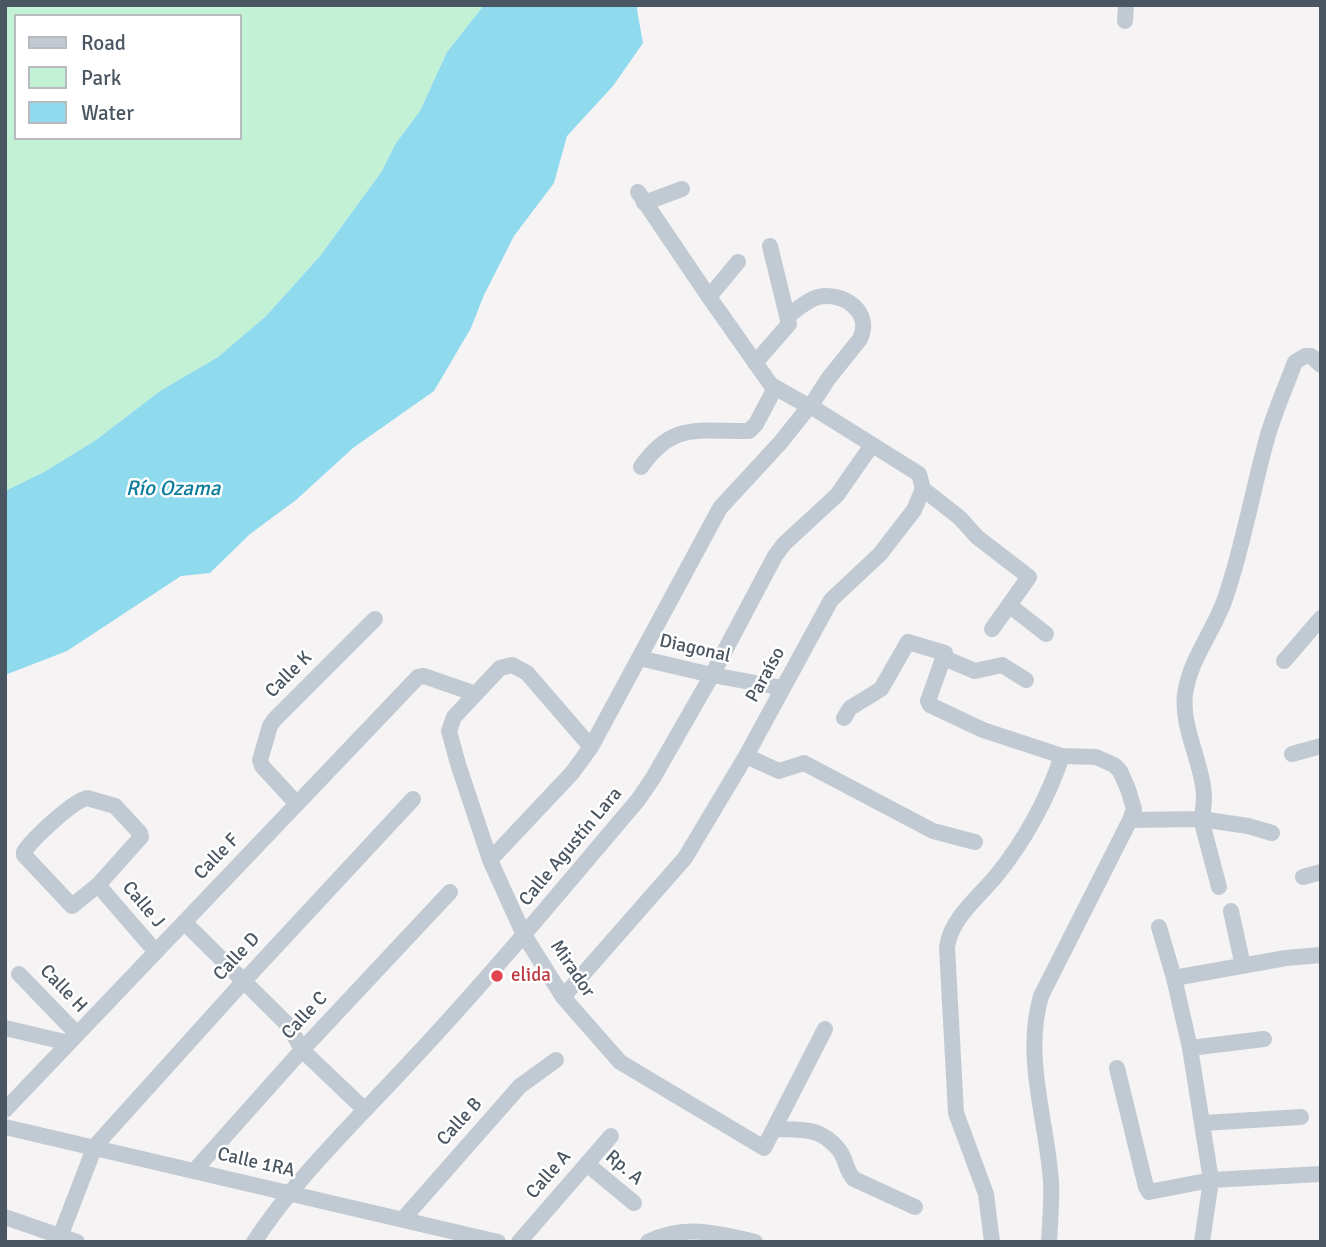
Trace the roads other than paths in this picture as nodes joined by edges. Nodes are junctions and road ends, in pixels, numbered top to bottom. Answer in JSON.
{"nodes":[{"id":1,"x":682,"y":189,"type":"dead end"},
{"id":2,"x":769,"y":246,"type":"dead end"},
{"id":3,"x":738,"y":262,"type":"dead end"},
{"id":4,"x":709,"y":297,"type":"junction"},
{"id":5,"x":789,"y":315,"type":"junction"},
{"id":6,"x":755,"y":363,"type":"junction"},
{"id":7,"x":1321,"y":365,"type":"edge"},
{"id":8,"x":775,"y":388,"type":"junction"},
{"id":9,"x":811,"y":407,"type":"junction"},
{"id":10,"x":872,"y":445,"type":"junction"},
{"id":11,"x":641,"y":467,"type":"dead end"},
{"id":12,"x":923,"y":489,"type":"junction"},
{"id":13,"x":1009,"y":605,"type":"junction"},
{"id":14,"x":1321,"y":618,"type":"edge"},
{"id":15,"x":375,"y":619,"type":"dead end"},
{"id":16,"x":992,"y":629,"type":"dead end"},
{"id":17,"x":1046,"y":634,"type":"dead end"},
{"id":18,"x":639,"y":658,"type":"junction"},
{"id":19,"x":944,"y":658,"type":"junction"},
{"id":20,"x":1284,"y":662,"type":"dead end"},
{"id":21,"x":712,"y":675,"type":"junction"},
{"id":22,"x":1026,"y":680,"type":"dead end"},
{"id":23,"x":783,"y":688,"type":"junction"},
{"id":24,"x":475,"y":694,"type":"junction"},
{"id":25,"x":844,"y":718,"type":"dead end"},
{"id":26,"x":1321,"y":746,"type":"edge"},
{"id":27,"x":591,"y":747,"type":"junction"},
{"id":28,"x":1292,"y":754,"type":"dead end"},
{"id":29,"x":746,"y":756,"type":"junction"},
{"id":30,"x":1062,"y":757,"type":"junction"},
{"id":31,"x":413,"y":799,"type":"dead end"},
{"id":32,"x":297,"y":804,"type":"junction"},
{"id":33,"x":1201,"y":819,"type":"junction"},
{"id":34,"x":1130,"y":820,"type":"junction"},
{"id":35,"x":1272,"y":833,"type":"dead end"},
{"id":36,"x":975,"y":842,"type":"dead end"},
{"id":37,"x":490,"y":860,"type":"junction"},
{"id":38,"x":1321,"y":872,"type":"edge"},
{"id":39,"x":1303,"y":877,"type":"dead end"},
{"id":40,"x":98,"y":885,"type":"junction"},
{"id":41,"x":1219,"y":887,"type":"dead end"},
{"id":42,"x":450,"y":892,"type":"dead end"},
{"id":43,"x":1231,"y":911,"type":"dead end"},
{"id":44,"x":184,"y":922,"type":"junction"},
{"id":45,"x":1159,"y":927,"type":"dead end"},
{"id":46,"x":524,"y":935,"type":"junction"},
{"id":47,"x":156,"y":952,"type":"junction"},
{"id":48,"x":1321,"y":955,"type":"edge"},
{"id":49,"x":1243,"y":966,"type":"junction"},
{"id":50,"x":19,"y":974,"type":"dead end"},
{"id":51,"x":1174,"y":978,"type":"junction"},
{"id":52,"x":243,"y":982,"type":"junction"},
{"id":53,"x":563,"y":997,"type":"junction"},
{"id":54,"x":5,"y":1028,"type":"edge"},
{"id":55,"x":825,"y":1029,"type":"dead end"},
{"id":56,"x":73,"y":1039,"type":"junction"},
{"id":57,"x":1264,"y":1039,"type":"dead end"},
{"id":58,"x":1190,"y":1048,"type":"junction"},
{"id":59,"x":302,"y":1050,"type":"junction"},
{"id":60,"x":556,"y":1060,"type":"dead end"},
{"id":61,"x":1117,"y":1068,"type":"dead end"},
{"id":62,"x":5,"y":1110,"type":"edge"},
{"id":63,"x":365,"y":1110,"type":"junction"},
{"id":64,"x":1301,"y":1116,"type":"dead end"},
{"id":65,"x":1203,"y":1123,"type":"junction"},
{"id":66,"x":5,"y":1127,"type":"edge"},
{"id":67,"x":774,"y":1129,"type":"junction"},
{"id":68,"x":611,"y":1136,"type":"dead end"},
{"id":69,"x":95,"y":1146,"type":"junction"},
{"id":70,"x":587,"y":1164,"type":"junction"},
{"id":71,"x":194,"y":1171,"type":"junction"},
{"id":72,"x":1321,"y":1174,"type":"edge"},
{"id":73,"x":1212,"y":1180,"type":"junction"},
{"id":74,"x":291,"y":1192,"type":"junction"},
{"id":75,"x":634,"y":1203,"type":"dead end"},
{"id":76,"x":915,"y":1207,"type":"dead end"},
{"id":77,"x":5,"y":1217,"type":"edge"},
{"id":78,"x":403,"y":1219,"type":"junction"},
{"id":79,"x":59,"y":1238,"type":"edge"},
{"id":80,"x":77,"y":1242,"type":"edge"},
{"id":81,"x":254,"y":1242,"type":"edge"},
{"id":82,"x":498,"y":1242,"type":"edge"},
{"id":83,"x":519,"y":1242,"type":"edge"},
{"id":84,"x":648,"y":1242,"type":"edge"},
{"id":85,"x":755,"y":1242,"type":"edge"},
{"id":86,"x":992,"y":1242,"type":"edge"},
{"id":87,"x":1049,"y":1242,"type":"edge"},
{"id":88,"x":1202,"y":1242,"type":"edge"}],
"edges":[{"from":1,"to":4,"type":"street"},
{"from":2,"to":5,"type":"street"},
{"from":3,"to":4,"type":"street"},
{"from":4,"to":6,"type":"street"},
{"from":5,"to":6,"type":"street"},
{"from":5,"to":9,"type":"street"},
{"from":6,"to":8,"type":"street"},
{"from":7,"to":33,"type":"street"},
{"from":8,"to":9,"type":"street"},
{"from":8,"to":11,"type":"street"},
{"from":9,"to":10,"type":"street"},
{"from":9,"to":18,"type":"street"},
{"from":10,"to":12,"type":"street"},
{"from":10,"to":21,"type":"street","name":"Calle Agustín Lara"},
{"from":12,"to":13,"type":"street"},
{"from":12,"to":23,"type":"street","name":"Paraíso"},
{"from":13,"to":16,"type":"street"},
{"from":13,"to":17,"type":"street"},
{"from":14,"to":20,"type":"street"},
{"from":15,"to":32,"type":"street","name":"Calle K"},
{"from":18,"to":21,"type":"street","name":"Diagonal"},
{"from":18,"to":27,"type":"street"},
{"from":19,"to":22,"type":"street"},
{"from":19,"to":25,"type":"street"},
{"from":19,"to":30,"type":"street"},
{"from":21,"to":23,"type":"street","name":"Diagonal"},
{"from":21,"to":46,"type":"street","name":"Calle Agustín Lara"},
{"from":23,"to":29,"type":"street","name":"Paraíso"},
{"from":24,"to":27,"type":"street","name":"Mirador"},
{"from":24,"to":32,"type":"street","name":"Calle F"},
{"from":24,"to":37,"type":"street","name":"Mirador"},
{"from":26,"to":28,"type":"street"},
{"from":27,"to":37,"type":"street"},
{"from":29,"to":36,"type":"street"},
{"from":29,"to":53,"type":"street","name":"Paraíso"},
{"from":30,"to":34,"type":"street"},
{"from":30,"to":86,"type":"street"},
{"from":31,"to":52,"type":"street","name":"Calle D"},
{"from":32,"to":44,"type":"street","name":"Calle F"},
{"from":33,"to":34,"type":"street"},
{"from":33,"to":35,"type":"street"},
{"from":33,"to":41,"type":"street"},
{"from":34,"to":87,"type":"street"},
{"from":37,"to":46,"type":"street","name":"Mirador"},
{"from":38,"to":39,"type":"street"},
{"from":40,"to":40,"type":"street"},
{"from":40,"to":47,"type":"street","name":"Calle J"},
{"from":42,"to":59,"type":"street","name":"Calle C"},
{"from":43,"to":49,"type":"street"},
{"from":44,"to":47,"type":"street","name":"Calle F"},
{"from":44,"to":52,"type":"street"},
{"from":45,"to":51,"type":"street"},
{"from":46,"to":53,"type":"street","name":"Mirador"},
{"from":46,"to":63,"type":"street","name":"Calle Agustín Lara"},
{"from":47,"to":56,"type":"street","name":"Calle F"},
{"from":48,"to":49,"type":"street"},
{"from":49,"to":51,"type":"street"},
{"from":50,"to":56,"type":"street","name":"Calle H"},
{"from":51,"to":58,"type":"street"},
{"from":52,"to":59,"type":"street"},
{"from":52,"to":69,"type":"street","name":"Calle D"},
{"from":53,"to":67,"type":"street","name":"Mirador"},
{"from":54,"to":56,"type":"street"},
{"from":55,"to":67,"type":"street"},
{"from":56,"to":62,"type":"street","name":"Calle F"},
{"from":57,"to":58,"type":"street"},
{"from":58,"to":65,"type":"street"},
{"from":59,"to":63,"type":"street"},
{"from":59,"to":71,"type":"street","name":"Calle C"},
{"from":60,"to":78,"type":"street","name":"Calle B"},
{"from":61,"to":73,"type":"street"},
{"from":63,"to":74,"type":"street","name":"Calle Agustín Lara"},
{"from":64,"to":65,"type":"street"},
{"from":65,"to":73,"type":"street"},
{"from":66,"to":69,"type":"street","name":"Calle 1RA"},
{"from":67,"to":76,"type":"street"},
{"from":68,"to":70,"type":"street","name":"Calle A"},
{"from":69,"to":71,"type":"street","name":"Calle 1RA"},
{"from":69,"to":79,"type":"street"},
{"from":70,"to":75,"type":"street","name":"Rp. A"},
{"from":70,"to":83,"type":"street","name":"Calle A"},
{"from":71,"to":74,"type":"street","name":"Calle 1RA"},
{"from":72,"to":73,"type":"street"},
{"from":73,"to":88,"type":"street"},
{"from":74,"to":78,"type":"street","name":"Calle 1RA"},
{"from":74,"to":81,"type":"street","name":"Calle Agustín Lara"},
{"from":77,"to":79,"type":"street"},
{"from":78,"to":82,"type":"street","name":"Calle 1RA"},
{"from":79,"to":80,"type":"street"},
{"from":84,"to":85,"type":"street"}]}
